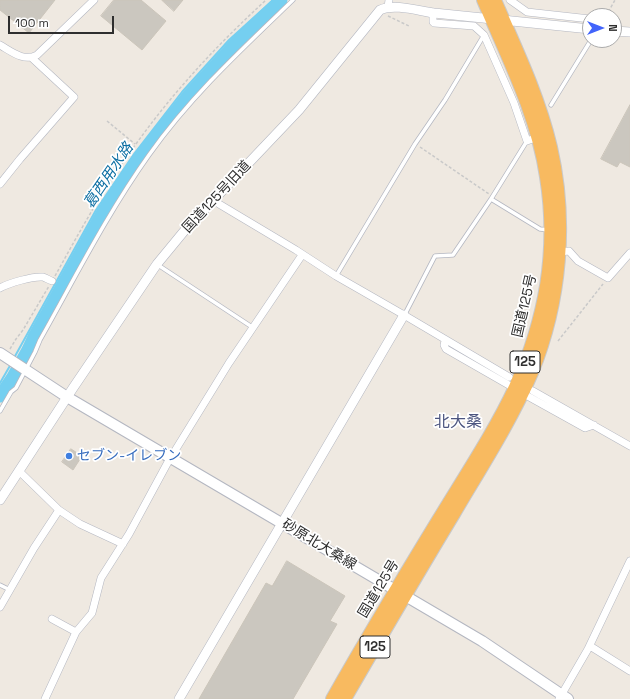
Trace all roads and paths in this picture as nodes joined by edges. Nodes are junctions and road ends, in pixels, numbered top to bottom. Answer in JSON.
{"nodes":[{"id":1,"x":266,"y":0,"type":"edge"},
{"id":2,"x":293,"y":0,"type":"edge"},
{"id":3,"x":482,"y":0,"type":"edge"},
{"id":4,"x":495,"y":0,"type":"edge"},
{"id":5,"x":510,"y":0,"type":"edge"},
{"id":6,"x":90,"y":1,"type":"edge"},
{"id":7,"x":387,"y":7,"type":"edge"},
{"id":8,"x":434,"y":12,"type":"junction"},
{"id":9,"x":490,"y":18,"type":"junction"},
{"id":10,"x":582,"y":19,"type":"edge"},
{"id":11,"x":504,"y":20,"type":"junction"},
{"id":12,"x":409,"y":26,"type":"dead end"},
{"id":13,"x":582,"y":28,"type":"edge"},
{"id":14,"x":484,"y":35,"type":"junction"},
{"id":15,"x":0,"y":45,"type":"edge"},
{"id":16,"x":586,"y":48,"type":"edge"},
{"id":17,"x":32,"y":58,"type":"junction"},
{"id":18,"x":551,"y":105,"type":"dead end"},
{"id":19,"x":107,"y":121,"type":"dead end"},
{"id":20,"x":532,"y":139,"type":"junction"},
{"id":21,"x":135,"y":144,"type":"junction"},
{"id":22,"x":416,"y":144,"type":"junction"},
{"id":23,"x":0,"y":184,"type":"edge"},
{"id":24,"x":492,"y":197,"type":"junction"},
{"id":25,"x":214,"y":200,"type":"junction"},
{"id":26,"x":551,"y":230,"type":"junction"},
{"id":27,"x":559,"y":252,"type":"junction"},
{"id":28,"x":630,"y":253,"type":"edge"},
{"id":29,"x":302,"y":255,"type":"junction"},
{"id":30,"x":157,"y":264,"type":"junction"},
{"id":31,"x":336,"y":276,"type":"junction"},
{"id":32,"x":608,"y":278,"type":"junction"},
{"id":33,"x":52,"y":281,"type":"junction"},
{"id":34,"x":0,"y":288,"type":"edge"},
{"id":35,"x":404,"y":315,"type":"junction"},
{"id":36,"x":252,"y":327,"type":"junction"},
{"id":37,"x":445,"y":341,"type":"junction"},
{"id":38,"x":558,"y":341,"type":"dead end"},
{"id":39,"x":5,"y":356,"type":"edge"},
{"id":40,"x":24,"y":370,"type":"junction"},
{"id":41,"x":520,"y":387,"type":"junction"},
{"id":42,"x":67,"y":397,"type":"junction"},
{"id":43,"x":0,"y":411,"type":"edge"},
{"id":44,"x":594,"y":425,"type":"junction"},
{"id":45,"x":630,"y":446,"type":"edge"},
{"id":46,"x":170,"y":458,"type":"junction"},
{"id":47,"x":19,"y":471,"type":"junction"},
{"id":48,"x":0,"y":500,"type":"edge"},
{"id":49,"x":59,"y":510,"type":"junction"},
{"id":50,"x":282,"y":523,"type":"junction"},
{"id":51,"x":123,"y":544,"type":"junction"},
{"id":52,"x":630,"y":561,"type":"edge"},
{"id":53,"x":0,"y":585,"type":"edge"},
{"id":54,"x":10,"y":590,"type":"junction"},
{"id":55,"x":401,"y":593,"type":"junction"},
{"id":56,"x":0,"y":607,"type":"edge"},
{"id":57,"x":52,"y":619,"type":"dead end"},
{"id":58,"x":76,"y":632,"type":"junction"},
{"id":59,"x":590,"y":646,"type":"junction"},
{"id":60,"x":630,"y":671,"type":"edge"},
{"id":61,"x":563,"y":698,"type":"edge"},
{"id":62,"x":45,"y":699,"type":"edge"},
{"id":63,"x":179,"y":699,"type":"edge"},
{"id":64,"x":332,"y":699,"type":"edge"},
{"id":65,"x":345,"y":699,"type":"edge"}],
"edges":[{"from":1,"to":21,"type":"path"},
{"from":2,"to":40,"type":"lane"},
{"from":3,"to":9,"type":"highway","name":"国道125号","number":"125"},
{"from":4,"to":11,"type":"highway","name":"国道125号","number":"125"},
{"from":5,"to":10,"type":"street"},
{"from":6,"to":17,"type":"street"},
{"from":7,"to":8,"type":"street"},
{"from":7,"to":12,"type":"path"},
{"from":7,"to":25,"type":"street","name":"国道125号旧道"},
{"from":8,"to":9,"type":"street"},
{"from":8,"to":14,"type":"street"},
{"from":9,"to":11,"type":"street"},
{"from":9,"to":20,"type":"highway","name":"国道125号","number":"125"},
{"from":11,"to":13,"type":"street"},
{"from":11,"to":27,"type":"highway","name":"国道125号","number":"125"},
{"from":14,"to":20,"type":"street"},
{"from":14,"to":22,"type":"lane"},
{"from":15,"to":17,"type":"street"},
{"from":16,"to":18,"type":"lane"},
{"from":17,"to":23,"type":"street"},
{"from":19,"to":21,"type":"path"},
{"from":20,"to":24,"type":"lane"},
{"from":20,"to":26,"type":"highway","name":"国道125号","number":"125"},
{"from":21,"to":33,"type":"path"},
{"from":22,"to":24,"type":"path"},
{"from":22,"to":31,"type":"lane"},
{"from":24,"to":26,"type":"lane"},
{"from":24,"to":35,"type":"lane"},
{"from":25,"to":29,"type":"street"},
{"from":25,"to":30,"type":"street","name":"国道125号旧道"},
{"from":26,"to":41,"type":"highway","name":"国道125号","number":"125"},
{"from":27,"to":32,"type":"street"},
{"from":27,"to":41,"type":"highway","name":"国道125号","number":"125"},
{"from":28,"to":32,"type":"street"},
{"from":29,"to":31,"type":"street"},
{"from":29,"to":36,"type":"street"},
{"from":30,"to":36,"type":"lane"},
{"from":30,"to":42,"type":"street","name":"国道125号旧道"},
{"from":31,"to":35,"type":"street"},
{"from":32,"to":38,"type":"path"},
{"from":33,"to":34,"type":"street"},
{"from":33,"to":39,"type":"path"},
{"from":35,"to":37,"type":"street"},
{"from":35,"to":50,"type":"street"},
{"from":36,"to":46,"type":"street"},
{"from":37,"to":41,"type":"street"},
{"from":37,"to":41,"type":"street"},
{"from":39,"to":40,"type":"main road"},
{"from":40,"to":42,"type":"main road","name":"砂原北大桑線"},
{"from":40,"to":43,"type":"lane"},
{"from":41,"to":44,"type":"street"},
{"from":41,"to":44,"type":"street"},
{"from":41,"to":55,"type":"highway","name":"国道125号","number":"125"},
{"from":42,"to":46,"type":"main road","name":"砂原北大桑線"},
{"from":42,"to":47,"type":"street","name":"国道125号旧道"},
{"from":44,"to":45,"type":"street"},
{"from":46,"to":50,"type":"main road","name":"砂原北大桑線"},
{"from":46,"to":51,"type":"street"},
{"from":47,"to":48,"type":"street","name":"国道125号旧道"},
{"from":47,"to":49,"type":"street"},
{"from":49,"to":51,"type":"street"},
{"from":49,"to":54,"type":"street"},
{"from":50,"to":55,"type":"main road","name":"砂原北大桑線"},
{"from":50,"to":63,"type":"street"},
{"from":51,"to":58,"type":"street"},
{"from":52,"to":59,"type":"street"},
{"from":53,"to":54,"type":"lane"},
{"from":54,"to":56,"type":"street"},
{"from":55,"to":61,"type":"main road","name":"砂原北大桑線"},
{"from":55,"to":64,"type":"highway","name":"国道125号","number":"125"},
{"from":55,"to":65,"type":"highway","name":"国道125号","number":"125"},
{"from":57,"to":58,"type":"street"},
{"from":58,"to":62,"type":"street"},
{"from":59,"to":60,"type":"street"},
{"from":59,"to":61,"type":"street"}]}
